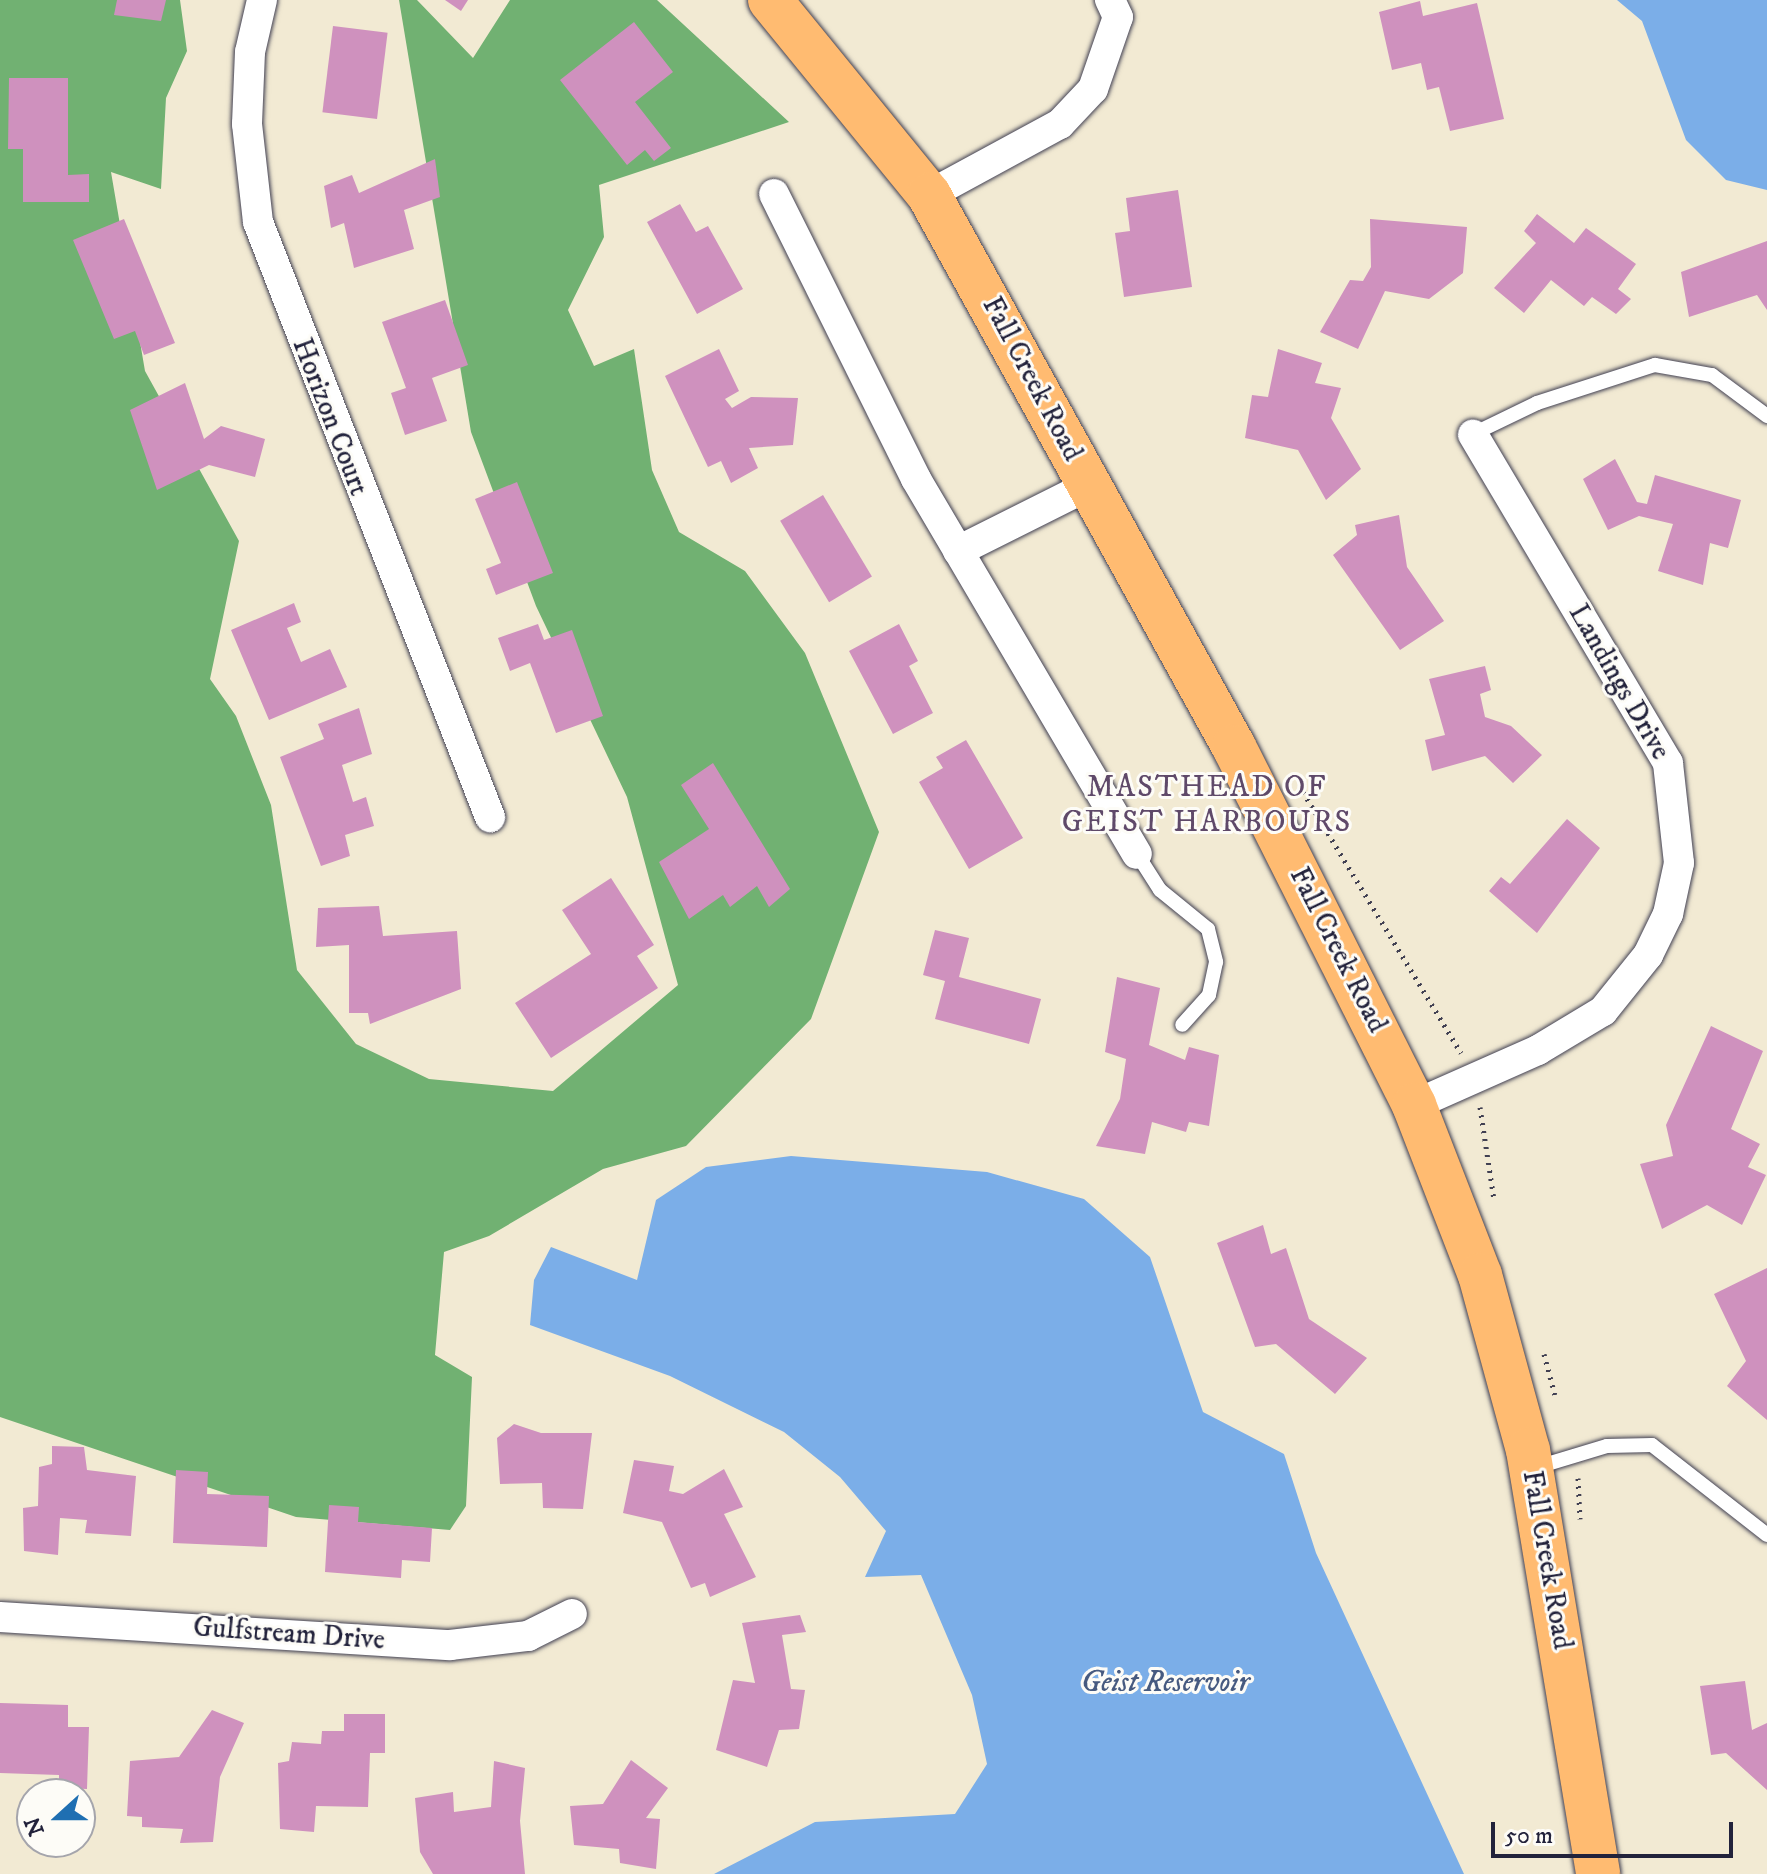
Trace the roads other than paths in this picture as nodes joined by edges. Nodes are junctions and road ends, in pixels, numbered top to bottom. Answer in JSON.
{"nodes":[{"id":1,"x":262,"y":0,"type":"edge"},
{"id":2,"x":770,"y":0,"type":"edge"},
{"id":3,"x":1110,"y":0,"type":"edge"},
{"id":4,"x":774,"y":194,"type":"dead end"},
{"id":5,"x":929,"y":195,"type":"junction"},
{"id":6,"x":1767,"y":416,"type":"edge"},
{"id":7,"x":1473,"y":434,"type":"joint"},
{"id":8,"x":1090,"y":485,"type":"junction"},
{"id":9,"x":958,"y":551,"type":"junction"},
{"id":10,"x":490,"y":817,"type":"dead end"},
{"id":11,"x":1137,"y":854,"type":"joint"},
{"id":12,"x":1182,"y":1025,"type":"dead end"},
{"id":13,"x":1414,"y":1105,"type":"junction"},
{"id":14,"x":1532,"y":1469,"type":"junction"},
{"id":15,"x":1767,"y":1535,"type":"edge"},
{"id":16,"x":572,"y":1614,"type":"dead end"},
{"id":17,"x":0,"y":1617,"type":"edge"},
{"id":18,"x":1597,"y":1865,"type":"edge"}],
"edges":[{"from":1,"to":10,"type":"street","name":"Horizon Court"},
{"from":2,"to":5,"type":"main road","name":"Fall Creek Road"},
{"from":3,"to":5,"type":"street"},
{"from":4,"to":9,"type":"street"},
{"from":5,"to":8,"type":"main road","name":"Fall Creek Road"},
{"from":6,"to":7,"type":"lane"},
{"from":7,"to":13,"type":"street","name":"Landings Drive"},
{"from":8,"to":9,"type":"street"},
{"from":8,"to":13,"type":"main road","name":"Fall Creek Road"},
{"from":9,"to":11,"type":"street"},
{"from":11,"to":12,"type":"lane"},
{"from":13,"to":14,"type":"main road","name":"Fall Creek Road"},
{"from":14,"to":15,"type":"lane"},
{"from":14,"to":18,"type":"main road","name":"Fall Creek Road"},
{"from":16,"to":17,"type":"street","name":"Gulfstream Drive"}]}
